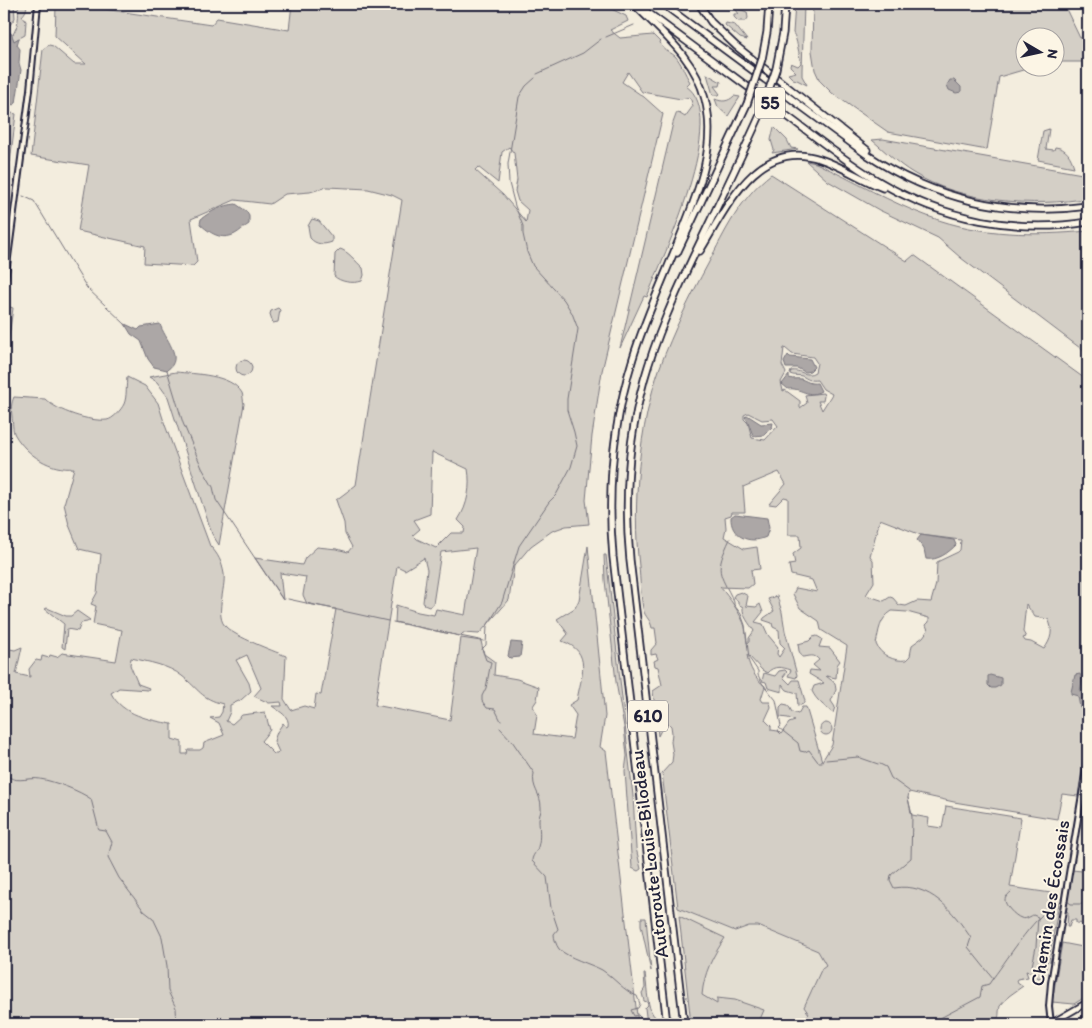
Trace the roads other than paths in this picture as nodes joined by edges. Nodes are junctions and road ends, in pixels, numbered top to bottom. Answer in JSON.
{"nodes":[{"id":1,"x":38,"y":4,"type":"edge"},
{"id":2,"x":635,"y":4,"type":"edge"},
{"id":3,"x":663,"y":4,"type":"edge"},
{"id":4,"x":699,"y":4,"type":"edge"},
{"id":5,"x":770,"y":4,"type":"edge"},
{"id":6,"x":785,"y":4,"type":"edge"},
{"id":7,"x":885,"y":166,"type":"junction"},
{"id":8,"x":907,"y":197,"type":"junction"},
{"id":9,"x":1088,"y":206,"type":"edge"},
{"id":10,"x":1088,"y":222,"type":"edge"},
{"id":11,"x":687,"y":272,"type":"junction"},
{"id":12,"x":4,"y":288,"type":"edge"},
{"id":13,"x":654,"y":303,"type":"junction"},
{"id":14,"x":1088,"y":758,"type":"edge"},
{"id":15,"x":1088,"y":1002,"type":"edge"},
{"id":16,"x":667,"y":1024,"type":"edge"},
{"id":17,"x":684,"y":1024,"type":"edge"},
{"id":18,"x":1050,"y":1024,"type":"edge"}],
"edges":[{"from":1,"to":12,"type":"main road"},
{"from":2,"to":8,"type":"highway","number":"55"},
{"from":2,"to":13,"type":"highway"},
{"from":3,"to":7,"type":"highway","number":"55"},
{"from":4,"to":7,"type":"highway"},
{"from":5,"to":13,"type":"highway","bridge":true},
{"from":6,"to":11,"type":"highway","bridge":true},
{"from":7,"to":9,"type":"highway","number":"55"},
{"from":8,"to":10,"type":"highway","number":"55"},
{"from":8,"to":11,"type":"highway"},
{"from":11,"to":17,"type":"highway","name":"Autoroute Louis-Bilodeau","number":"610"},
{"from":13,"to":16,"type":"highway","name":"Autoroute Louis-Bilodeau","number":"610"},
{"from":14,"to":18,"type":"main road","name":"Chemin des Écossais"},
{"from":15,"to":18,"type":"main road"}]}
